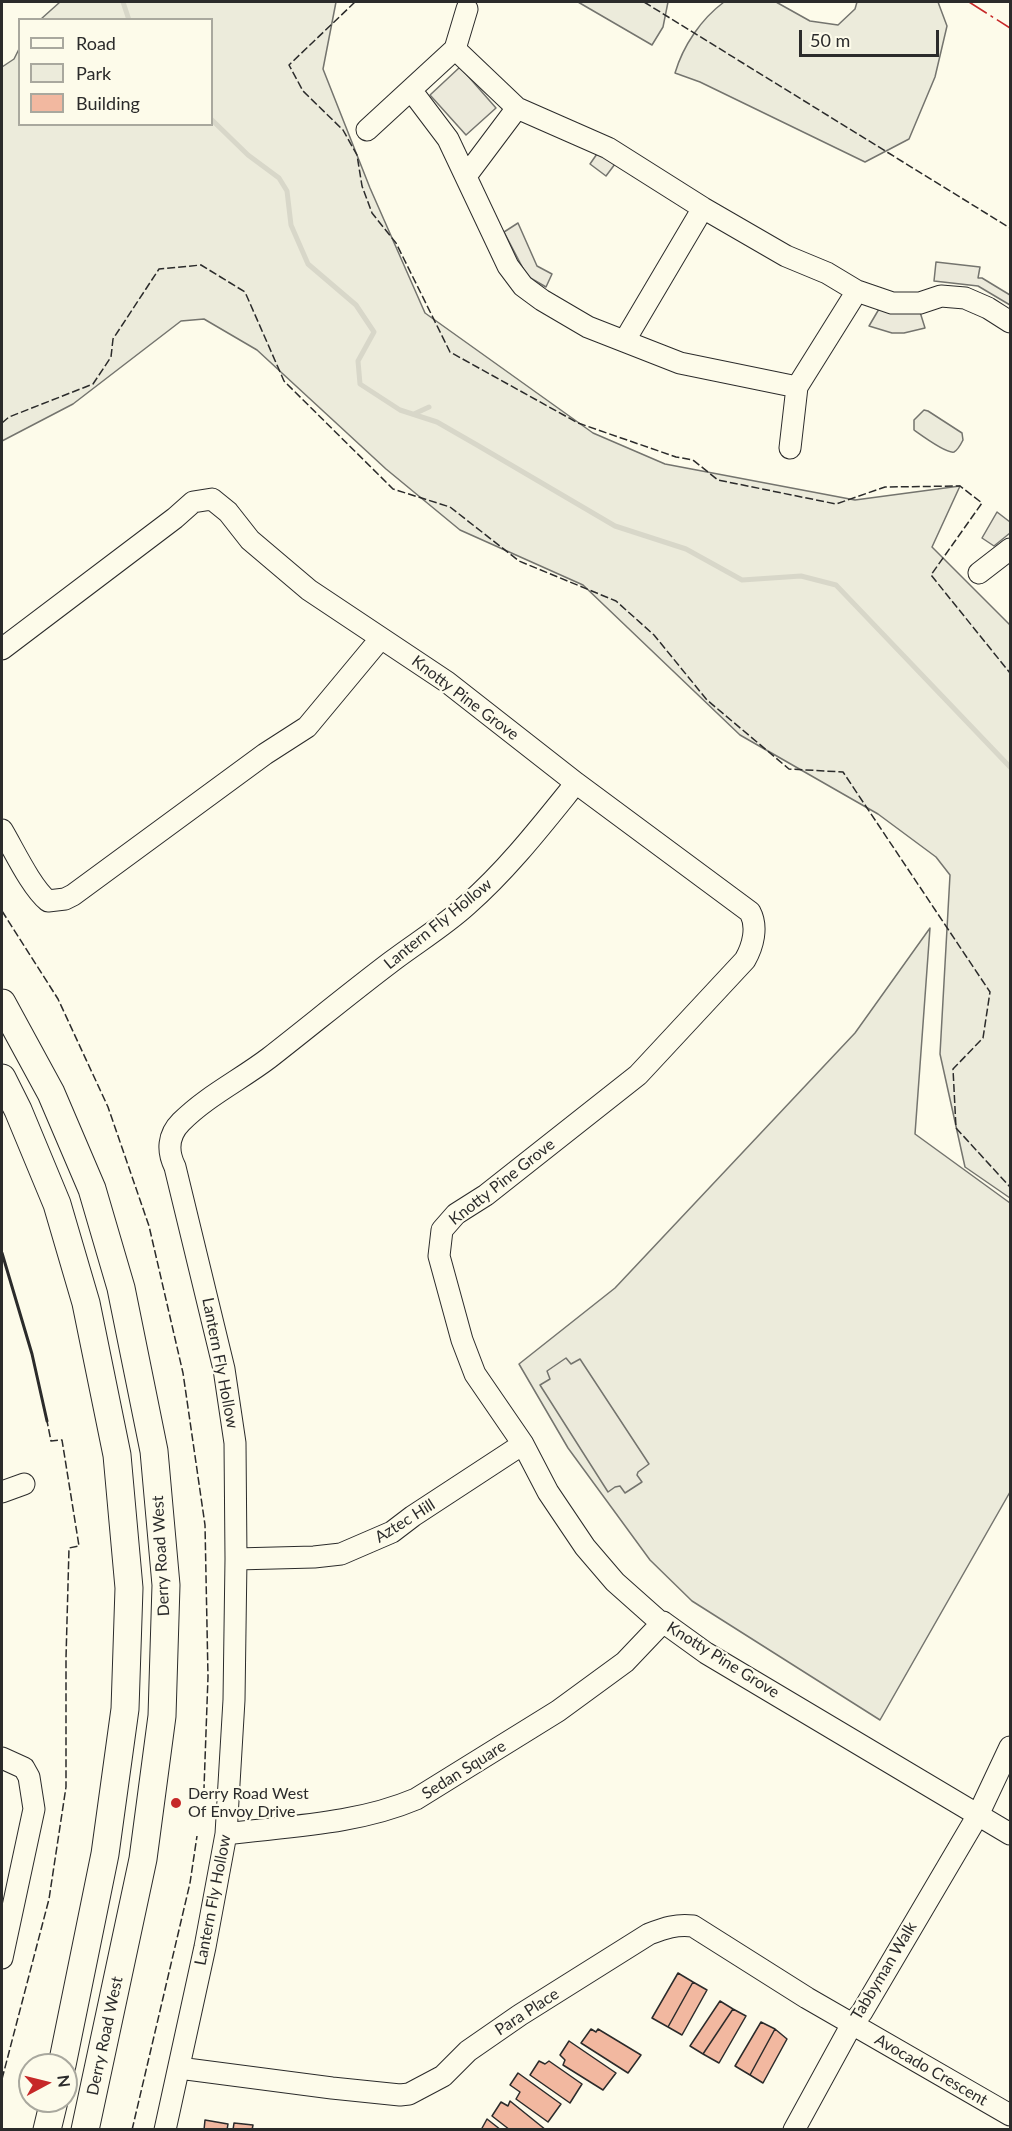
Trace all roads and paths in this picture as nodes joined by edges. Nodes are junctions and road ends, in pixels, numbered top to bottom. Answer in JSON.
{"nodes":[{"id":1,"x":467,"y":9,"type":"dead end"},
{"id":2,"x":455,"y":49,"type":"junction"},
{"id":3,"x":411,"y":90,"type":"junction"},
{"id":4,"x":516,"y":108,"type":"junction"},
{"id":5,"x":367,"y":130,"type":"dead end"},
{"id":6,"x":466,"y":176,"type":"junction"},
{"id":7,"x":703,"y":208,"type":"junction"},
{"id":8,"x":857,"y":291,"type":"junction"},
{"id":9,"x":1011,"y":322,"type":"edge"},
{"id":10,"x":625,"y":340,"type":"junction"},
{"id":11,"x":798,"y":387,"type":"junction"},
{"id":12,"x":790,"y":448,"type":"dead end"},
{"id":13,"x":1011,"y":549,"type":"edge"},
{"id":14,"x":979,"y":573,"type":"dead end"},
{"id":15,"x":381,"y":638,"type":"junction"},
{"id":16,"x":2,"y":650,"type":"edge"},
{"id":17,"x":576,"y":783,"type":"junction"},
{"id":18,"x":2,"y":830,"type":"edge"},
{"id":19,"x":2,"y":1003,"type":"edge"},
{"id":20,"x":2,"y":1078,"type":"edge"},
{"id":21,"x":524,"y":1444,"type":"junction"},
{"id":22,"x":24,"y":1484,"type":"dead end"},
{"id":23,"x":2,"y":1492,"type":"edge"},
{"id":24,"x":236,"y":1559,"type":"junction"},
{"id":25,"x":663,"y":1622,"type":"junction"},
{"id":26,"x":1011,"y":1748,"type":"edge"},
{"id":27,"x":2,"y":1758,"type":"edge"},
{"id":28,"x":978,"y":1815,"type":"junction"},
{"id":29,"x":226,"y":1834,"type":"junction"},
{"id":30,"x":1011,"y":1834,"type":"edge"},
{"id":31,"x":2,"y":1958,"type":"edge"},
{"id":32,"x":852,"y":2024,"type":"junction"},
{"id":33,"x":64,"y":2053,"type":"edge"},
{"id":34,"x":178,"y":2068,"type":"junction"},
{"id":35,"x":51,"y":2113,"type":"edge"},
{"id":36,"x":1011,"y":2115,"type":"edge"},
{"id":37,"x":47,"y":2130,"type":"edge"},
{"id":38,"x":85,"y":2130,"type":"edge"},
{"id":39,"x":165,"y":2130,"type":"edge"},
{"id":40,"x":794,"y":2130,"type":"edge"}],
"edges":[{"from":1,"to":2,"type":"street"},
{"from":2,"to":3,"type":"street"},
{"from":2,"to":4,"type":"street"},
{"from":3,"to":5,"type":"street"},
{"from":3,"to":6,"type":"street"},
{"from":4,"to":6,"type":"street"},
{"from":4,"to":7,"type":"street"},
{"from":6,"to":10,"type":"street"},
{"from":7,"to":8,"type":"street"},
{"from":7,"to":10,"type":"street"},
{"from":8,"to":9,"type":"street"},
{"from":8,"to":11,"type":"street"},
{"from":10,"to":11,"type":"street"},
{"from":11,"to":12,"type":"street"},
{"from":13,"to":14,"type":"street"},
{"from":15,"to":16,"type":"street","name":"Knotty Pine Grove"},
{"from":15,"to":17,"type":"street","name":"Knotty Pine Grove"},
{"from":15,"to":18,"type":"street"},
{"from":17,"to":21,"type":"street","name":"Knotty Pine Grove"},
{"from":17,"to":24,"type":"street","name":"Lantern Fly Hollow"},
{"from":19,"to":38,"type":"main road","name":"Derry Road West"},
{"from":20,"to":33,"type":"main road","name":"Derry Road West"},
{"from":21,"to":24,"type":"street","name":"Aztec Hill"},
{"from":21,"to":25,"type":"street","name":"Knotty Pine Grove"},
{"from":22,"to":23,"type":"street"},
{"from":24,"to":29,"type":"street","name":"Lantern Fly Hollow"},
{"from":25,"to":28,"type":"street","name":"Knotty Pine Grove"},
{"from":25,"to":29,"type":"street","name":"Sedan Square"},
{"from":26,"to":28,"type":"street","name":"Tabbyman Walk"},
{"from":27,"to":31,"type":"street"},
{"from":28,"to":30,"type":"street","name":"Knotty Pine Grove"},
{"from":28,"to":32,"type":"street","name":"Tabbyman Walk"},
{"from":29,"to":34,"type":"street","name":"Lantern Fly Hollow"},
{"from":32,"to":34,"type":"street","name":"Para Place"},
{"from":32,"to":36,"type":"street","name":"Avocado Crescent"},
{"from":32,"to":40,"type":"street","name":"Tabbyman Walk"},
{"from":34,"to":39,"type":"street","name":"Lantern Fly Hollow"},
{"from":35,"to":37,"type":"main road"}]}
